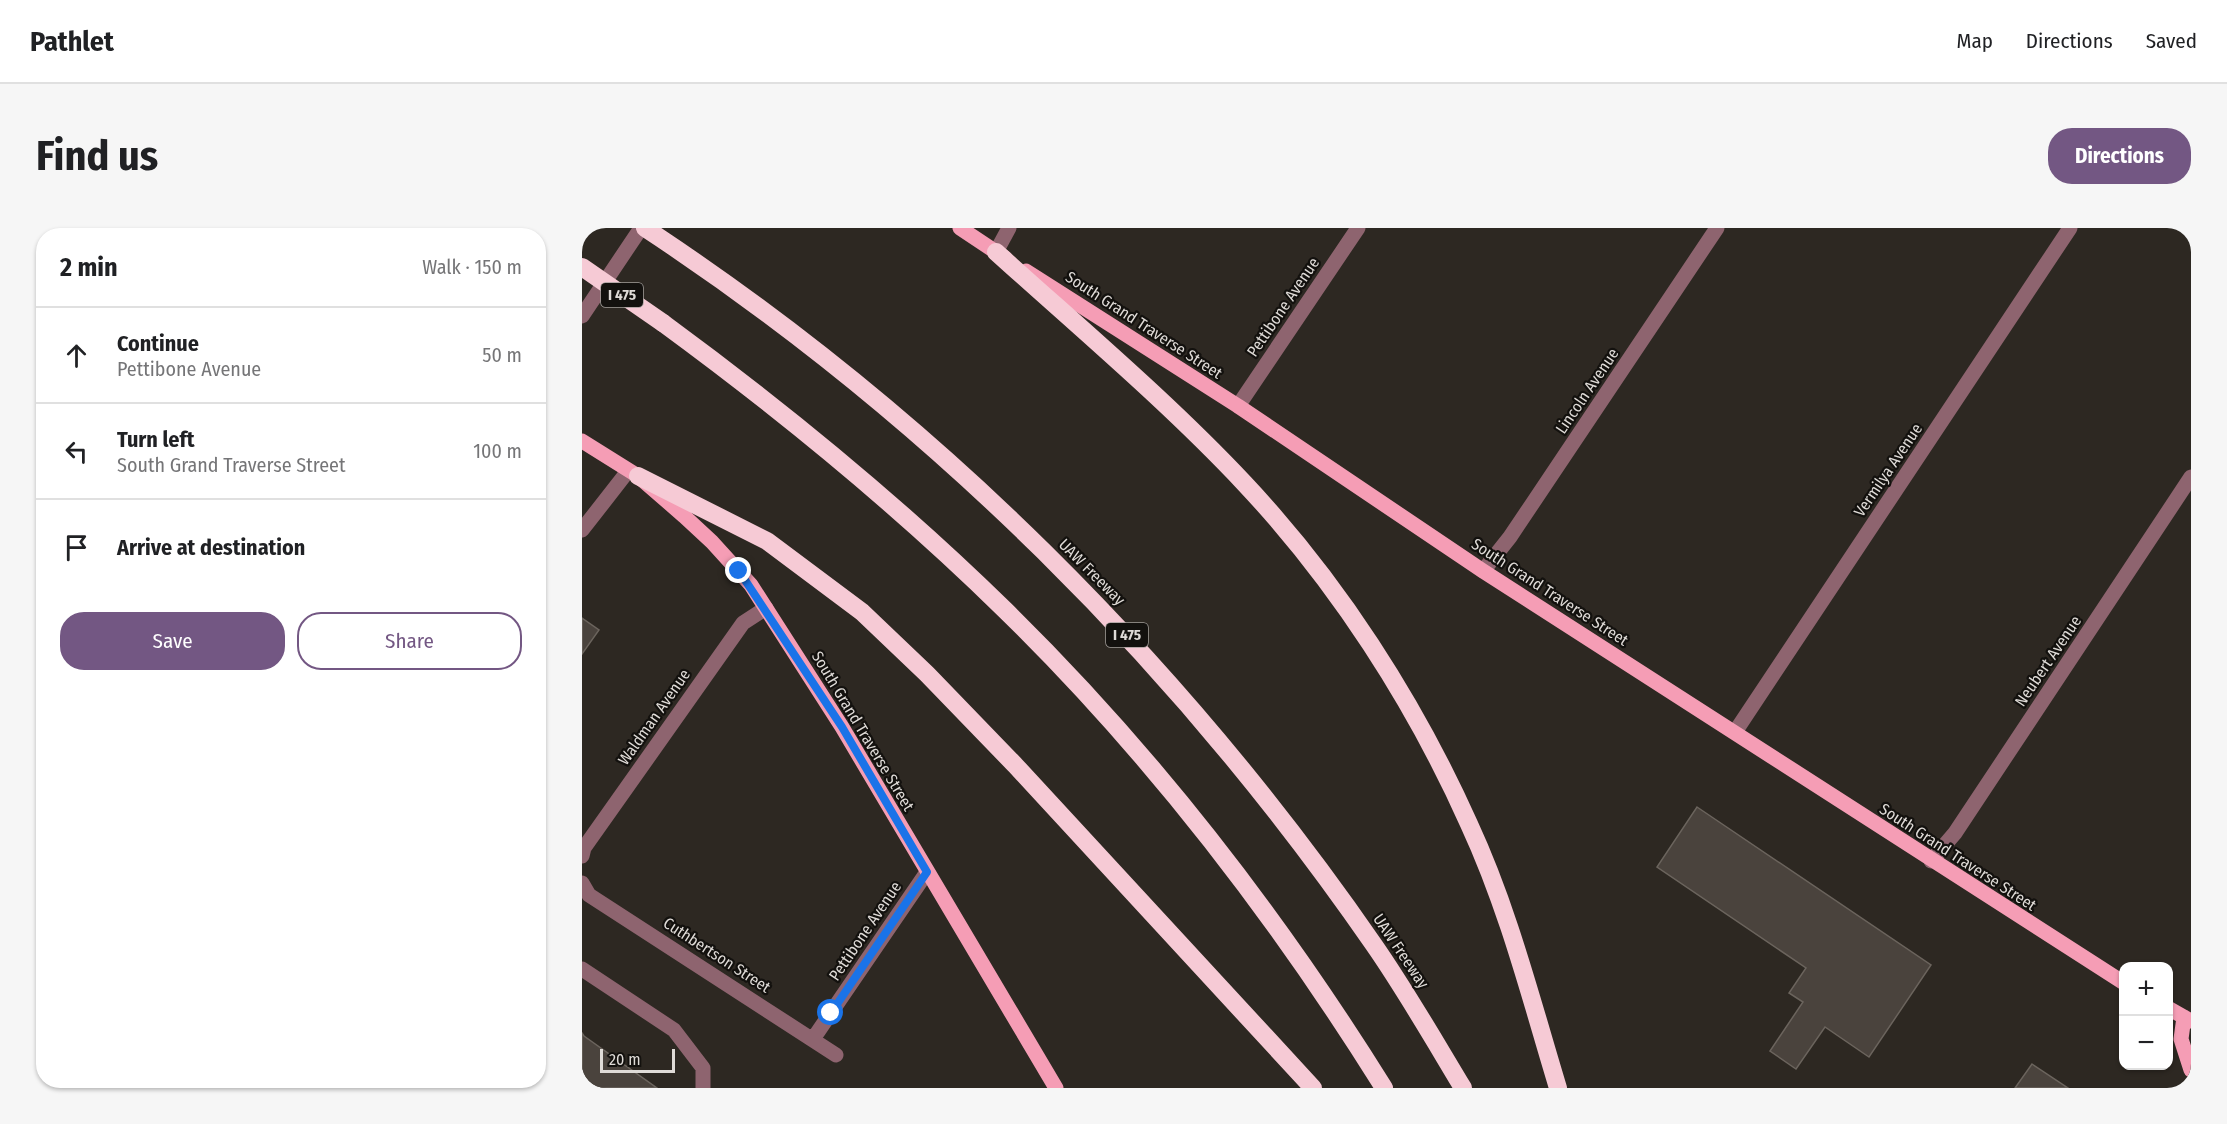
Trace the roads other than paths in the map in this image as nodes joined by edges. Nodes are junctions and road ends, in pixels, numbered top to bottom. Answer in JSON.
{"nodes":[{"id":1,"x":643,"y":228,"type":"edge"},
{"id":2,"x":960,"y":228,"type":"edge"},
{"id":3,"x":1010,"y":228,"type":"edge"},
{"id":4,"x":1358,"y":228,"type":"edge"},
{"id":5,"x":1717,"y":228,"type":"edge"},
{"id":6,"x":2070,"y":228,"type":"edge"},
{"id":7,"x":996,"y":252,"type":"junction"},
{"id":8,"x":582,"y":267,"type":"edge"},
{"id":9,"x":582,"y":316,"type":"edge"},
{"id":10,"x":1238,"y":406,"type":"junction"},
{"id":11,"x":582,"y":441,"type":"edge"},
{"id":12,"x":633,"y":473,"type":"junction"},
{"id":13,"x":2191,"y":477,"type":"edge"},
{"id":14,"x":582,"y":530,"type":"edge"},
{"id":15,"x":1483,"y":571,"type":"junction"},
{"id":16,"x":766,"y":608,"type":"junction"},
{"id":17,"x":1735,"y":732,"type":"junction"},
{"id":18,"x":582,"y":856,"type":"edge"},
{"id":19,"x":1931,"y":861,"type":"junction"},
{"id":20,"x":927,"y":872,"type":"junction"},
{"id":21,"x":582,"y":883,"type":"edge"},
{"id":22,"x":582,"y":969,"type":"edge"},
{"id":23,"x":2119,"y":980,"type":"edge"},
{"id":24,"x":2173,"y":1010,"type":"edge"},
{"id":25,"x":2189,"y":1016,"type":"edge"},
{"id":26,"x":813,"y":1039,"type":"junction"},
{"id":27,"x":836,"y":1055,"type":"dead end"},
{"id":28,"x":2191,"y":1070,"type":"edge"},
{"id":29,"x":703,"y":1088,"type":"edge"},
{"id":30,"x":1056,"y":1088,"type":"edge"},
{"id":31,"x":1313,"y":1088,"type":"edge"},
{"id":32,"x":1384,"y":1088,"type":"edge"},
{"id":33,"x":1463,"y":1088,"type":"edge"},
{"id":34,"x":1558,"y":1088,"type":"edge"}],
"edges":[{"from":1,"to":9,"type":"street"},
{"from":1,"to":33,"type":"highway","name":"UAW Freeway","number":"I 475"},
{"from":2,"to":7,"type":"main road","name":"South Grand Traverse Street"},
{"from":3,"to":7,"type":"street"},
{"from":4,"to":10,"type":"street","name":"Pettibone Avenue"},
{"from":5,"to":15,"type":"street","name":"Lincoln Avenue"},
{"from":6,"to":17,"type":"street","name":"Vermilya Avenue"},
{"from":7,"to":10,"type":"main road","name":"South Grand Traverse Street"},
{"from":7,"to":34,"type":"highway"},
{"from":8,"to":32,"type":"highway","number":"I 475","bridge":true},
{"from":10,"to":15,"type":"main road","name":"South Grand Traverse Street"},
{"from":11,"to":12,"type":"main road","name":"South Grand Traverse Street"},
{"from":12,"to":14,"type":"street"},
{"from":12,"to":16,"type":"main road","name":"South Grand Traverse Street"},
{"from":12,"to":31,"type":"highway"},
{"from":13,"to":19,"type":"street","name":"Neubert Avenue"},
{"from":15,"to":17,"type":"main road","name":"South Grand Traverse Street"},
{"from":16,"to":18,"type":"street","name":"Waldman Avenue"},
{"from":16,"to":20,"type":"main road","name":"South Grand Traverse Street"},
{"from":17,"to":19,"type":"main road","name":"South Grand Traverse Street"},
{"from":19,"to":23,"type":"main road","name":"South Grand Traverse Street"},
{"from":20,"to":26,"type":"street","name":"Pettibone Avenue"},
{"from":20,"to":30,"type":"main road","name":"South Grand Traverse Street"},
{"from":21,"to":26,"type":"street","name":"Cuthbertson Street"},
{"from":22,"to":29,"type":"street"},
{"from":24,"to":25,"type":"main road"},
{"from":25,"to":28,"type":"main road"},
{"from":26,"to":27,"type":"street","name":"Cuthbertson Street"}]}
